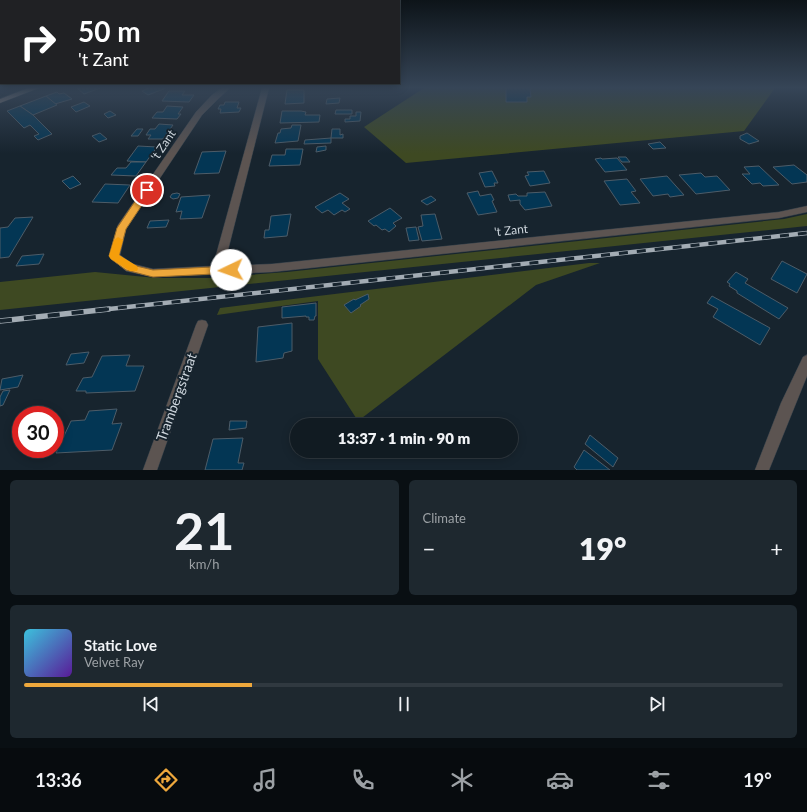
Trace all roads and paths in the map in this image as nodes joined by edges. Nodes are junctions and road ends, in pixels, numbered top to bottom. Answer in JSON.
{"nodes":[{"id":1,"x":203,"y":110,"type":"edge"},
{"id":2,"x":260,"y":110,"type":"edge"},
{"id":3,"x":807,"y":209,"type":"edge"},
{"id":4,"x":217,"y":271,"type":"junction"},
{"id":5,"x":202,"y":325,"type":"dead end"},
{"id":6,"x":807,"y":361,"type":"edge"},
{"id":7,"x":150,"y":470,"type":"edge"},
{"id":8,"x":762,"y":470,"type":"edge"}],
"edges":[{"from":1,"to":4,"type":"street","name":"'t Zant"},
{"from":2,"to":4,"type":"street"},
{"from":3,"to":4,"type":"street","name":"'t Zant"},
{"from":5,"to":7,"type":"street","name":"Trambergstraat"},
{"from":6,"to":8,"type":"street"}]}
